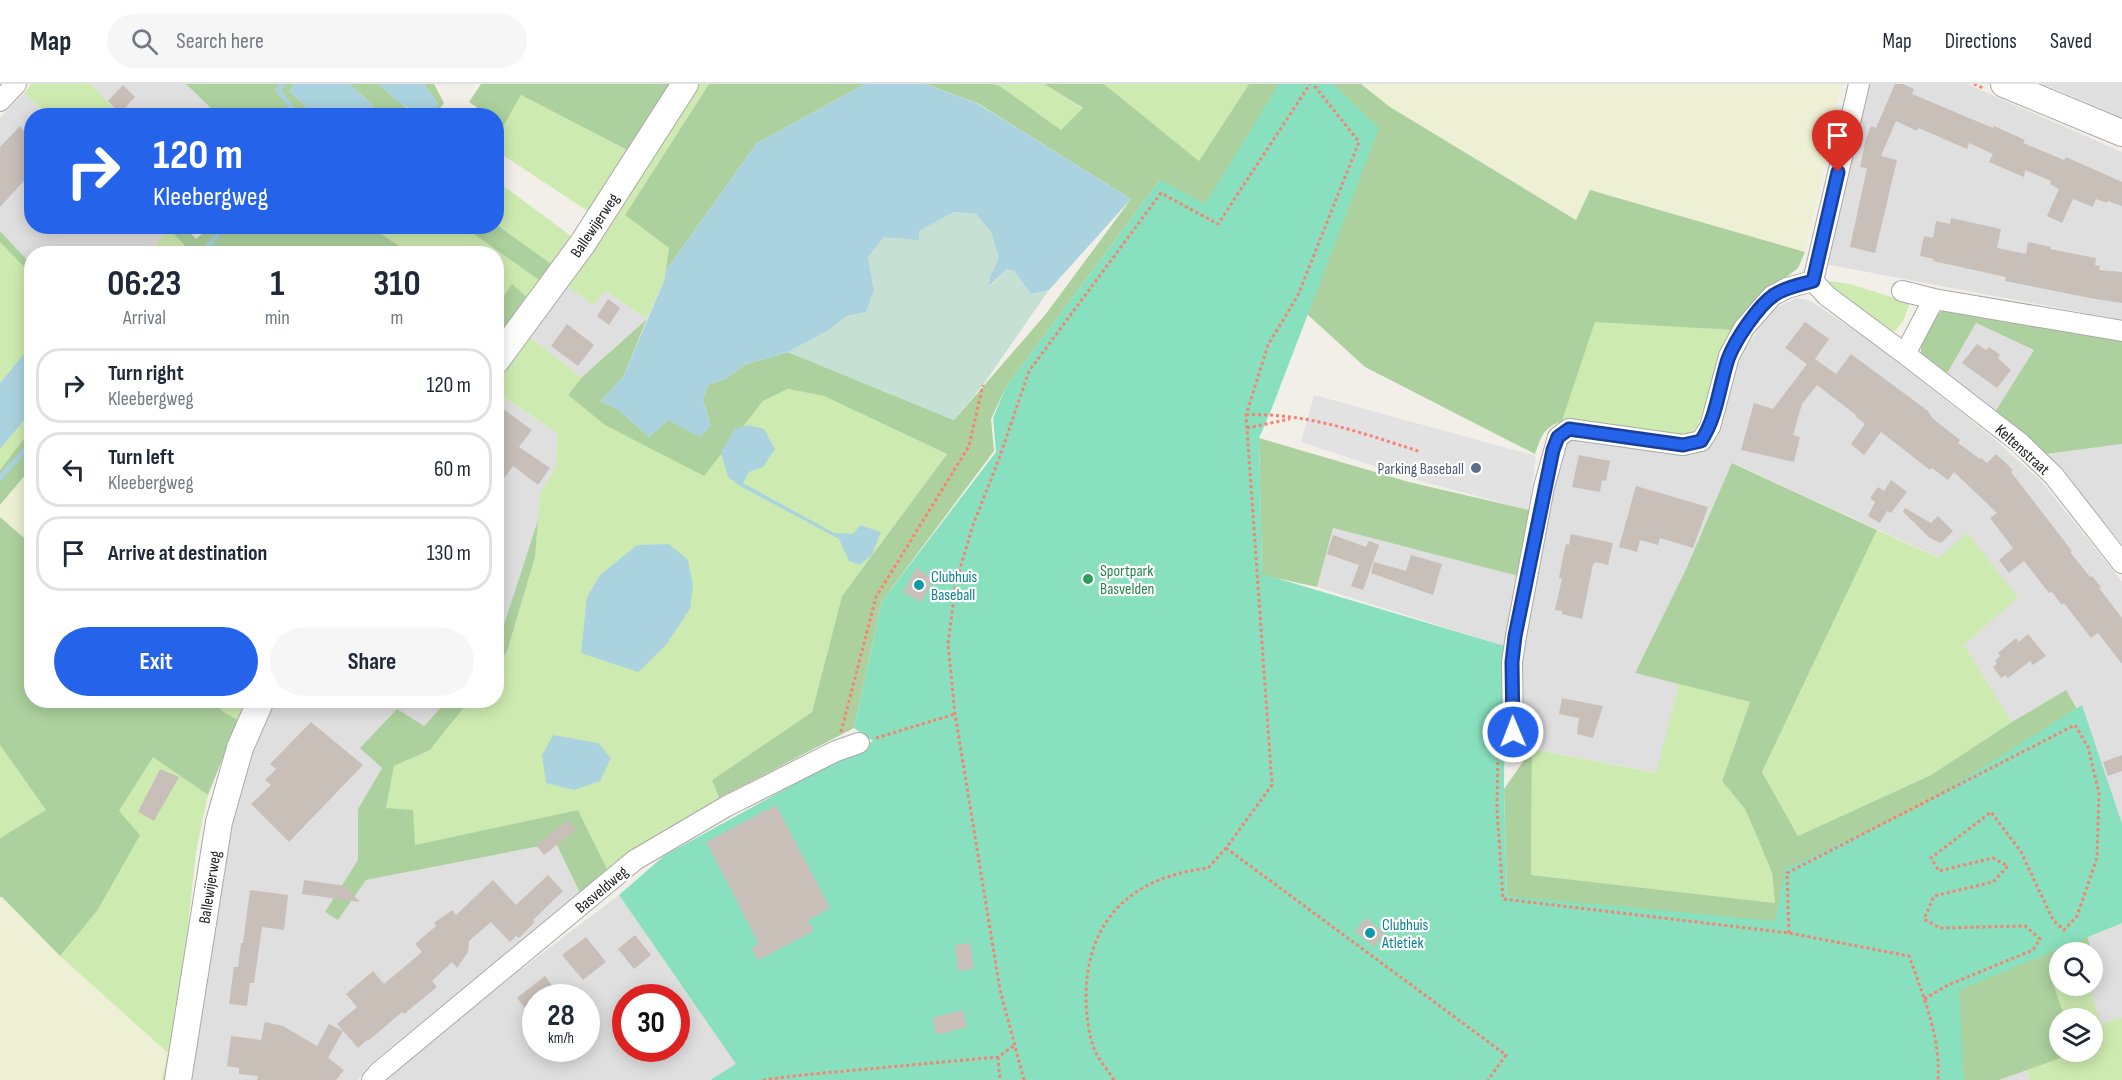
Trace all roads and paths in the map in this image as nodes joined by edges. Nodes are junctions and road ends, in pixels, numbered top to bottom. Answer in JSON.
{"nodes":[{"id":1,"x":16,"y":84,"type":"edge"},
{"id":2,"x":685,"y":84,"type":"edge"},
{"id":3,"x":1311,"y":84,"type":"edge"},
{"id":4,"x":1859,"y":84,"type":"edge"},
{"id":5,"x":1974,"y":84,"type":"edge"},
{"id":6,"x":1994,"y":86,"type":"edge"},
{"id":7,"x":0,"y":101,"type":"edge"},
{"id":8,"x":2122,"y":133,"type":"edge"},
{"id":9,"x":1813,"y":281,"type":"junction"},
{"id":10,"x":1902,"y":291,"type":"dead end"},
{"id":11,"x":1934,"y":299,"type":"junction"},
{"id":12,"x":2122,"y":331,"type":"edge"},
{"id":13,"x":504,"y":350,"type":"edge"},
{"id":14,"x":1905,"y":354,"type":"junction"},
{"id":15,"x":983,"y":384,"type":"dead end"},
{"id":16,"x":1246,"y":415,"type":"junction"},
{"id":17,"x":1292,"y":418,"type":"junction"},
{"id":18,"x":1247,"y":428,"type":"junction"},
{"id":19,"x":1421,"y":452,"type":"dead end"},
{"id":20,"x":2122,"y":563,"type":"edge"},
{"id":21,"x":258,"y":708,"type":"edge"},
{"id":22,"x":955,"y":714,"type":"junction"},
{"id":23,"x":1506,"y":735,"type":"joint"},
{"id":24,"x":859,"y":743,"type":"joint"},
{"id":25,"x":836,"y":751,"type":"junction"},
{"id":26,"x":1226,"y":848,"type":"junction"},
{"id":27,"x":1789,"y":933,"type":"junction"},
{"id":28,"x":1924,"y":999,"type":"junction"},
{"id":29,"x":1015,"y":1045,"type":"junction"},
{"id":30,"x":998,"y":1057,"type":"junction"},
{"id":31,"x":802,"y":1075,"type":"junction"},
{"id":32,"x":178,"y":1080,"type":"edge"},
{"id":33,"x":372,"y":1080,"type":"edge"},
{"id":34,"x":763,"y":1080,"type":"edge"},
{"id":35,"x":803,"y":1080,"type":"edge"},
{"id":36,"x":1000,"y":1080,"type":"edge"},
{"id":37,"x":1024,"y":1080,"type":"edge"},
{"id":38,"x":1113,"y":1080,"type":"edge"},
{"id":39,"x":1488,"y":1080,"type":"edge"},
{"id":40,"x":1938,"y":1080,"type":"edge"}],
"edges":[{"from":1,"to":7,"type":"street"},
{"from":2,"to":13,"type":"street","name":"Ballewijerweg"},
{"from":3,"to":16,"type":"path"},
{"from":3,"to":22,"type":"path"},
{"from":4,"to":9,"type":"street"},
{"from":5,"to":6,"type":"path"},
{"from":6,"to":8,"type":"street"},
{"from":9,"to":14,"type":"street","name":"Keltenstraat"},
{"from":9,"to":23,"type":"street"},
{"from":10,"to":11,"type":"street"},
{"from":11,"to":12,"type":"street"},
{"from":11,"to":14,"type":"street"},
{"from":14,"to":20,"type":"street","name":"Keltenstraat"},
{"from":15,"to":25,"type":"path"},
{"from":16,"to":17,"type":"path"},
{"from":16,"to":18,"type":"path"},
{"from":17,"to":18,"type":"path"},
{"from":17,"to":19,"type":"path"},
{"from":18,"to":26,"type":"path"},
{"from":21,"to":32,"type":"street","name":"Ballewijerweg"},
{"from":22,"to":24,"type":"path"},
{"from":22,"to":29,"type":"path"},
{"from":23,"to":27,"type":"path"},
{"from":24,"to":25,"type":"street","name":"Basveldweg"},
{"from":25,"to":33,"type":"street","name":"Basveldweg"},
{"from":26,"to":38,"type":"path"},
{"from":26,"to":39,"type":"path"},
{"from":27,"to":28,"type":"path"},
{"from":27,"to":28,"type":"path"},
{"from":28,"to":40,"type":"path"},
{"from":29,"to":30,"type":"path"},
{"from":29,"to":37,"type":"path"},
{"from":30,"to":31,"type":"path"},
{"from":30,"to":36,"type":"path"},
{"from":31,"to":34,"type":"path"},
{"from":31,"to":35,"type":"path"}]}
